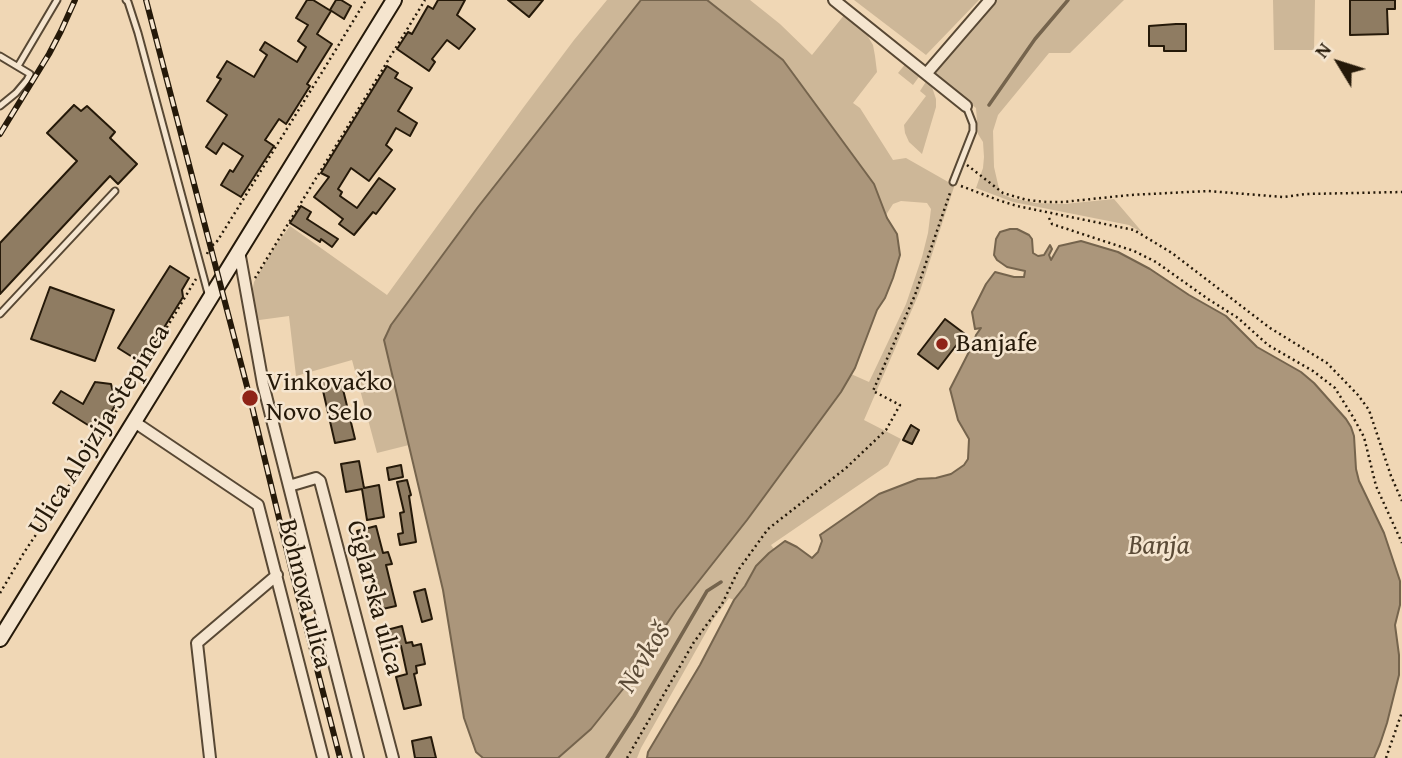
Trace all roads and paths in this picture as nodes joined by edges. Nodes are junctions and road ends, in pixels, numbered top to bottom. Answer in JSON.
{"nodes":[{"id":1,"x":57,"y":0,"type":"edge"},
{"id":2,"x":126,"y":0,"type":"edge"},
{"id":3,"x":366,"y":0,"type":"edge"},
{"id":4,"x":394,"y":0,"type":"edge"},
{"id":5,"x":425,"y":0,"type":"edge"},
{"id":6,"x":834,"y":0,"type":"edge"},
{"id":7,"x":990,"y":0,"type":"edge"},
{"id":8,"x":0,"y":56,"type":"edge"},
{"id":9,"x":18,"y":66,"type":"junction"},
{"id":10,"x":926,"y":74,"type":"junction"},
{"id":11,"x":0,"y":106,"type":"edge"},
{"id":12,"x":965,"y":106,"type":"joint"},
{"id":13,"x":962,"y":160,"type":"junction"},
{"id":14,"x":953,"y":182,"type":"junction"},
{"id":15,"x":116,"y":191,"type":"dead end"},
{"id":16,"x":1402,"y":192,"type":"edge"},
{"id":17,"x":1049,"y":218,"type":"dead end"},
{"id":18,"x":239,"y":251,"type":"junction"},
{"id":19,"x":202,"y":269,"type":"junction"},
{"id":20,"x":246,"y":293,"type":"junction"},
{"id":21,"x":209,"y":298,"type":"junction"},
{"id":22,"x":0,"y":314,"type":"edge"},
{"id":23,"x":133,"y":421,"type":"junction"},
{"id":24,"x":289,"y":486,"type":"junction"},
{"id":25,"x":1402,"y":502,"type":"edge"},
{"id":26,"x":1402,"y":544,"type":"edge"},
{"id":27,"x":277,"y":575,"type":"junction"},
{"id":28,"x":0,"y":593,"type":"edge"},
{"id":29,"x":0,"y":639,"type":"edge"},
{"id":30,"x":1402,"y":712,"type":"edge"},
{"id":31,"x":210,"y":758,"type":"edge"},
{"id":32,"x":323,"y":758,"type":"edge"},
{"id":33,"x":358,"y":758,"type":"edge"},
{"id":34,"x":393,"y":758,"type":"edge"},
{"id":35,"x":627,"y":758,"type":"edge"},
{"id":36,"x":1386,"y":758,"type":"edge"}],
"edges":[{"from":1,"to":9,"type":"lane"},
{"from":2,"to":19,"type":"lane"},
{"from":3,"to":19,"type":"path"},
{"from":4,"to":18,"type":"main road","name":"Ulica Alojzija Stepinca"},
{"from":5,"to":20,"type":"path"},
{"from":6,"to":10,"type":"street"},
{"from":7,"to":10,"type":"street"},
{"from":8,"to":9,"type":"lane"},
{"from":9,"to":11,"type":"lane"},
{"from":10,"to":12,"type":"street"},
{"from":12,"to":13,"type":"lane"},
{"from":13,"to":14,"type":"lane"},
{"from":13,"to":16,"type":"path"},
{"from":14,"to":25,"type":"path"},
{"from":14,"to":35,"type":"path"},
{"from":15,"to":22,"type":"lane"},
{"from":17,"to":26,"type":"path"},
{"from":18,"to":20,"type":"street","name":"Ciglarska ulica"},
{"from":18,"to":21,"type":"main road","name":"Ulica Alojzija Stepinca"},
{"from":19,"to":21,"type":"lane"},
{"from":19,"to":28,"type":"path"},
{"from":20,"to":24,"type":"street","name":"Ciglarska ulica"},
{"from":21,"to":23,"type":"main road","name":"Ulica Alojzija Stepinca"},
{"from":23,"to":27,"type":"street","name":"Bohnova ulica"},
{"from":23,"to":29,"type":"main road","name":"Ulica Alojzija Stepinca"},
{"from":24,"to":33,"type":"street","name":"Ciglarska ulica"},
{"from":24,"to":34,"type":"street","name":"Ciglarska ulica"},
{"from":27,"to":31,"type":"street"},
{"from":27,"to":32,"type":"street","name":"Bohnova ulica"},
{"from":30,"to":36,"type":"path"}]}
